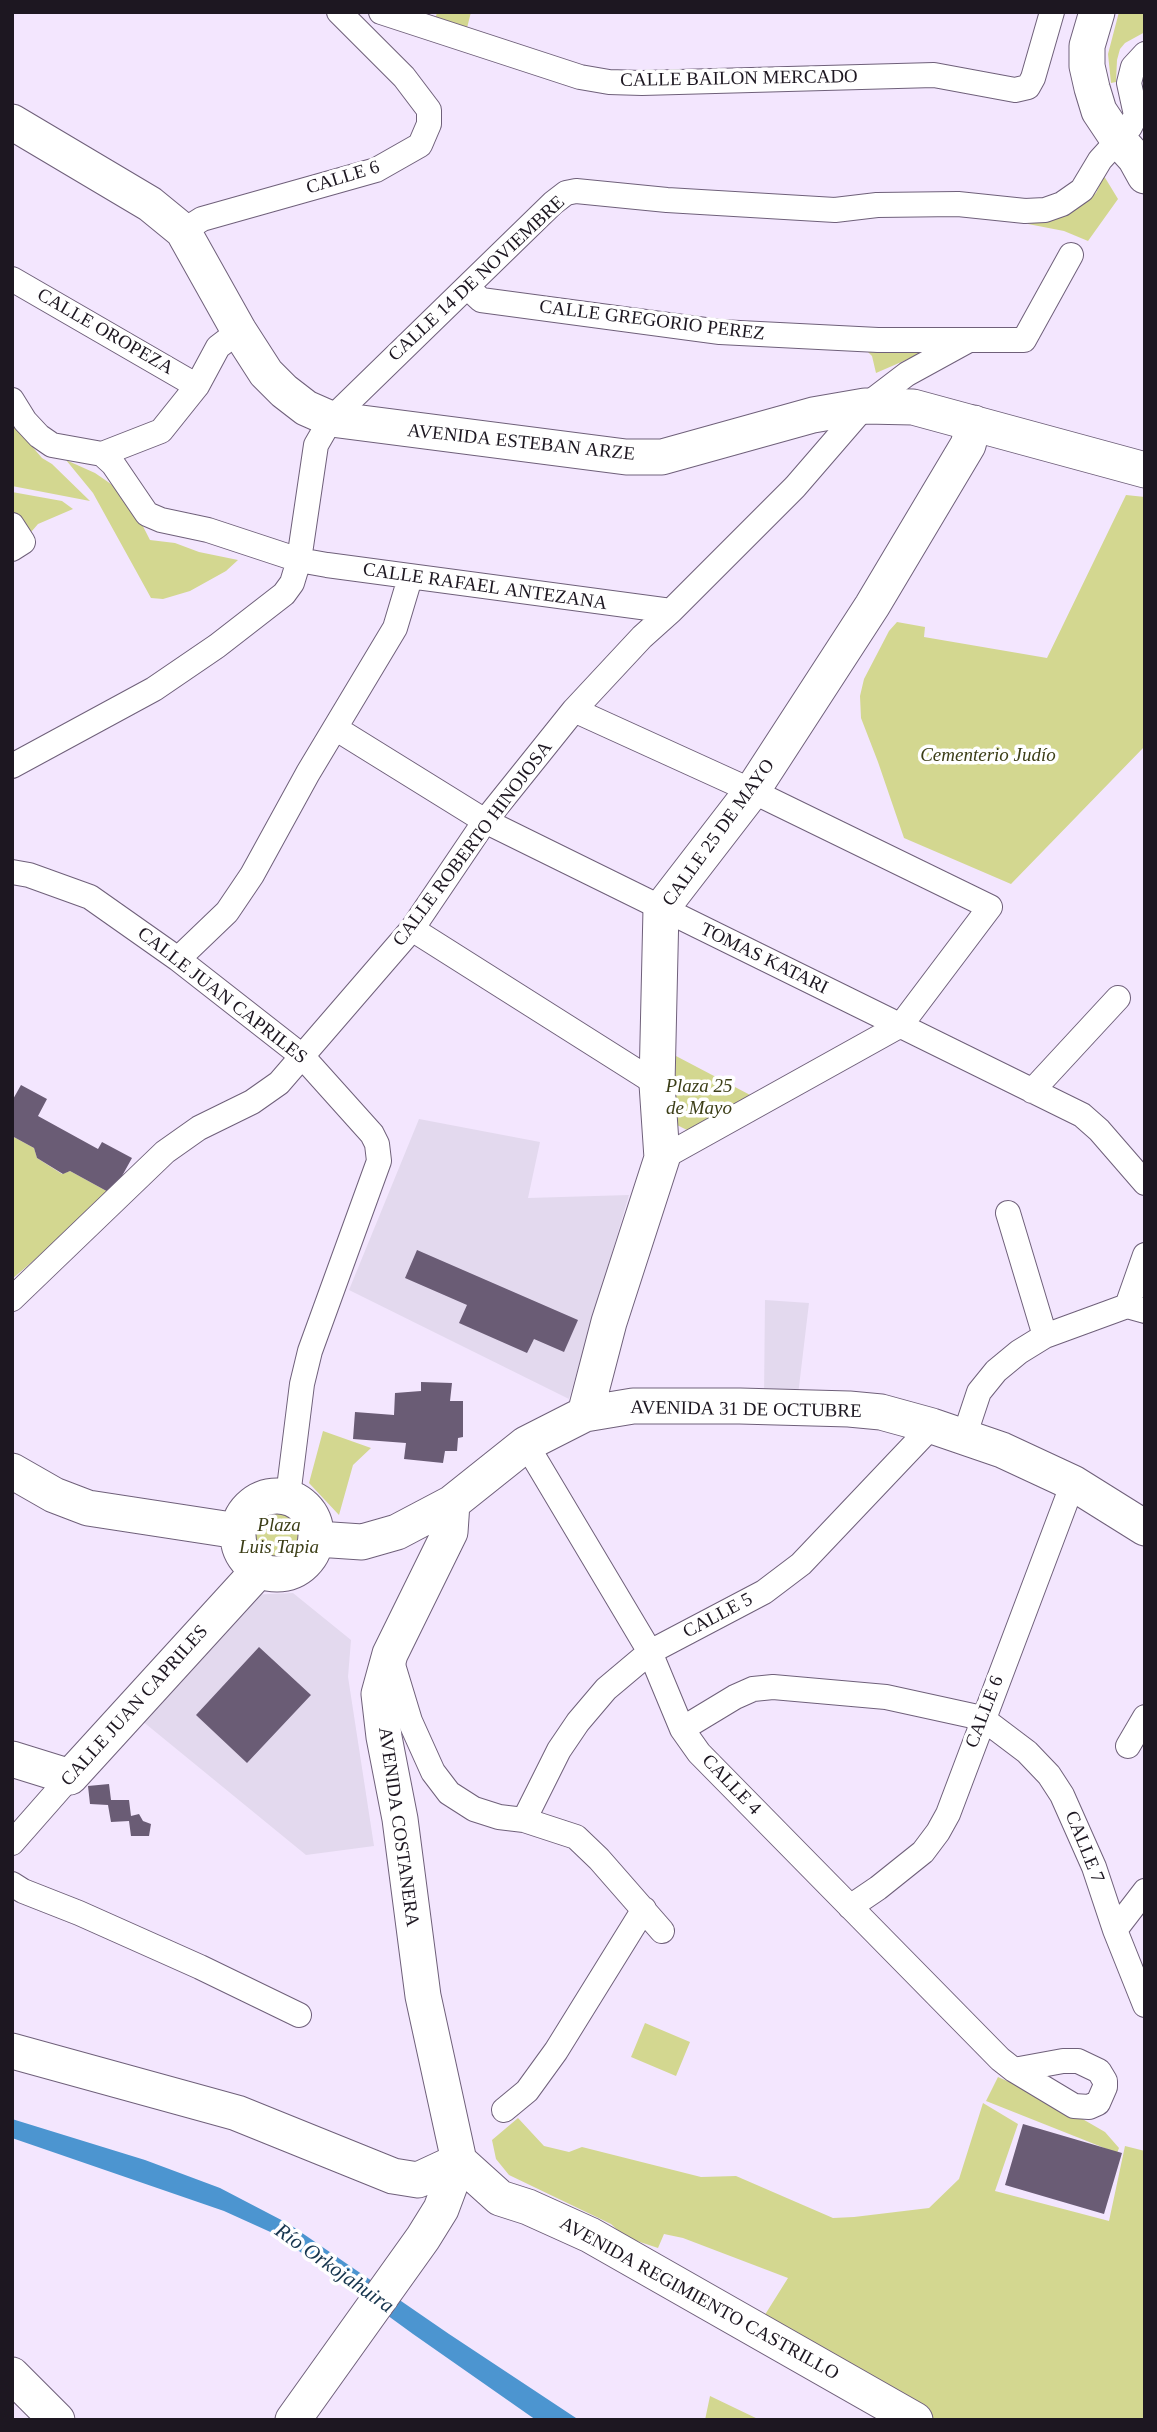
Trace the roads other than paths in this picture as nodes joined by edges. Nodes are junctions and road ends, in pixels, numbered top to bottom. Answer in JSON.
{"nodes":[{"id":1,"x":339,"y":12,"type":"edge"},
{"id":2,"x":381,"y":12,"type":"edge"},
{"id":3,"x":1052,"y":12,"type":"edge"},
{"id":4,"x":1097,"y":12,"type":"edge"},
{"id":5,"x":1145,"y":54,"type":"edge"},
{"id":6,"x":12,"y":122,"type":"edge"},
{"id":7,"x":1117,"y":138,"type":"junction"},
{"id":8,"x":1145,"y":176,"type":"edge"},
{"id":9,"x":183,"y":231,"type":"junction"},
{"id":10,"x":1071,"y":256,"type":"dead end"},
{"id":11,"x":12,"y":279,"type":"edge"},
{"id":12,"x":467,"y":287,"type":"junction"},
{"id":13,"x":239,"y":331,"type":"junction"},
{"id":14,"x":969,"y":340,"type":"junction"},
{"id":15,"x":197,"y":386,"type":"junction"},
{"id":16,"x":12,"y":400,"type":"edge"},
{"id":17,"x":865,"y":406,"type":"junction"},
{"id":18,"x":331,"y":419,"type":"junction"},
{"id":19,"x":974,"y":423,"type":"junction"},
{"id":20,"x":102,"y":454,"type":"junction"},
{"id":21,"x":1145,"y":470,"type":"edge"},
{"id":22,"x":299,"y":560,"type":"junction"},
{"id":23,"x":410,"y":578,"type":"junction"},
{"id":24,"x":671,"y":611,"type":"junction"},
{"id":25,"x":574,"y":710,"type":"junction"},
{"id":26,"x":335,"y":728,"type":"junction"},
{"id":27,"x":14,"y":759,"type":"edge"},
{"id":28,"x":752,"y":791,"type":"junction"},
{"id":29,"x":485,"y":821,"type":"junction"},
{"id":30,"x":12,"y":872,"type":"edge"},
{"id":31,"x":661,"y":909,"type":"junction"},
{"id":32,"x":412,"y":929,"type":"junction"},
{"id":33,"x":178,"y":959,"type":"junction"},
{"id":34,"x":1118,"y":998,"type":"dead end"},
{"id":35,"x":901,"y":1025,"type":"junction"},
{"id":36,"x":302,"y":1056,"type":"junction"},
{"id":37,"x":657,"y":1084,"type":"junction"},
{"id":38,"x":1032,"y":1091,"type":"junction"},
{"id":39,"x":662,"y":1158,"type":"junction"},
{"id":40,"x":1145,"y":1182,"type":"edge"},
{"id":41,"x":1009,"y":1213,"type":"dead end"},
{"id":42,"x":1145,"y":1255,"type":"edge"},
{"id":43,"x":12,"y":1299,"type":"edge"},
{"id":44,"x":1136,"y":1308,"type":"edge"},
{"id":45,"x":1045,"y":1336,"type":"junction"},
{"id":46,"x":585,"y":1414,"type":"junction"},
{"id":47,"x":932,"y":1426,"type":"junction"},
{"id":48,"x":964,"y":1437,"type":"junction"},
{"id":49,"x":526,"y":1444,"type":"junction"},
{"id":50,"x":12,"y":1471,"type":"edge"},
{"id":51,"x":1073,"y":1483,"type":"junction"},
{"id":52,"x":288,"y":1496,"type":"junction"},
{"id":53,"x":452,"y":1503,"type":"junction"},
{"id":54,"x":1145,"y":1528,"type":"edge"},
{"id":55,"x":237,"y":1531,"type":"junction"},
{"id":56,"x":317,"y":1539,"type":"junction"},
{"id":57,"x":259,"y":1570,"type":"junction"},
{"id":58,"x":650,"y":1652,"type":"junction"},
{"id":59,"x":390,"y":1654,"type":"junction"},
{"id":60,"x":982,"y":1717,"type":"junction"},
{"id":61,"x":1145,"y":1717,"type":"edge"},
{"id":62,"x":682,"y":1729,"type":"junction"},
{"id":63,"x":1128,"y":1746,"type":"dead end"},
{"id":64,"x":12,"y":1759,"type":"edge"},
{"id":65,"x":70,"y":1777,"type":"junction"},
{"id":66,"x":524,"y":1820,"type":"junction"},
{"id":67,"x":12,"y":1843,"type":"edge"},
{"id":68,"x":12,"y":1884,"type":"edge"},
{"id":69,"x":1145,"y":1891,"type":"edge"},
{"id":70,"x":850,"y":1907,"type":"junction"},
{"id":71,"x":644,"y":1909,"type":"junction"},
{"id":72,"x":1115,"y":1930,"type":"junction"},
{"id":73,"x":662,"y":1931,"type":"dead end"},
{"id":74,"x":1145,"y":2005,"type":"edge"},
{"id":75,"x":299,"y":2015,"type":"dead end"},
{"id":76,"x":12,"y":2051,"type":"edge"},
{"id":77,"x":1014,"y":2070,"type":"dead end"},
{"id":78,"x":504,"y":2110,"type":"dead end"},
{"id":79,"x":459,"y":2161,"type":"junction"},
{"id":80,"x":393,"y":2176,"type":"junction"},
{"id":81,"x":500,"y":2198,"type":"junction"},
{"id":82,"x":421,"y":2241,"type":"junction"},
{"id":83,"x":12,"y":2375,"type":"edge"},
{"id":84,"x":57,"y":2420,"type":"edge"},
{"id":85,"x":293,"y":2420,"type":"edge"},
{"id":86,"x":915,"y":2420,"type":"edge"}],
"edges":[{"from":1,"to":9,"type":"street","name":"CALLE 6"},
{"from":2,"to":3,"type":"street","name":"CALLE BAILON MERCADO"},
{"from":4,"to":7,"type":"main road"},
{"from":5,"to":7,"type":"street","name":"CALLE 14 DE NOVIEMBRE"},
{"from":6,"to":9,"type":"main road","name":"AVENIDA ESTEBAN ARZE"},
{"from":7,"to":8,"type":"main road"},
{"from":7,"to":12,"type":"street","name":"CALLE 14 DE NOVIEMBRE"},
{"from":9,"to":13,"type":"main road","name":"AVENIDA ESTEBAN ARZE"},
{"from":10,"to":14,"type":"street","name":"CALLE ROBERTO HINOJOSA"},
{"from":11,"to":15,"type":"street","name":"CALLE OROPEZA"},
{"from":12,"to":14,"type":"street","name":"CALLE GREGORIO PEREZ"},
{"from":12,"to":18,"type":"street","name":"CALLE 14 DE NOVIEMBRE"},
{"from":13,"to":15,"type":"street"},
{"from":13,"to":18,"type":"main road","name":"AVENIDA ESTEBAN ARZE"},
{"from":14,"to":17,"type":"street","name":"CALLE ROBERTO HINOJOSA"},
{"from":15,"to":20,"type":"street"},
{"from":16,"to":20,"type":"street"},
{"from":17,"to":18,"type":"main road","name":"AVENIDA ESTEBAN ARZE"},
{"from":17,"to":19,"type":"main road","name":"AVENIDA ESTEBAN ARZE"},
{"from":17,"to":24,"type":"street","name":"CALLE ROBERTO HINOJOSA"},
{"from":18,"to":22,"type":"street","name":"CALLE 14 DE NOVIEMBRE"},
{"from":19,"to":21,"type":"main road","name":"AVENIDA ESTEBAN ARZE"},
{"from":19,"to":28,"type":"main road","name":"CALLE 25 DE MAYO"},
{"from":20,"to":22,"type":"street","name":"CALLE RAFAEL ANTEZANA"},
{"from":22,"to":23,"type":"street","name":"CALLE RAFAEL ANTEZANA"},
{"from":22,"to":27,"type":"street","name":"CALLE 14 DE NOVIEMBRE"},
{"from":23,"to":24,"type":"street","name":"CALLE RAFAEL ANTEZANA"},
{"from":23,"to":26,"type":"street"},
{"from":24,"to":25,"type":"street","name":"CALLE ROBERTO HINOJOSA"},
{"from":25,"to":28,"type":"street"},
{"from":25,"to":29,"type":"street","name":"CALLE ROBERTO HINOJOSA"},
{"from":26,"to":29,"type":"street","name":"TOMAS KATARI"},
{"from":26,"to":33,"type":"street"},
{"from":28,"to":31,"type":"main road","name":"CALLE 25 DE MAYO"},
{"from":28,"to":35,"type":"street"},
{"from":29,"to":31,"type":"street","name":"TOMAS KATARI"},
{"from":29,"to":32,"type":"street","name":"CALLE ROBERTO HINOJOSA"},
{"from":30,"to":33,"type":"street","name":"CALLE JUAN CAPRILES"},
{"from":31,"to":35,"type":"street","name":"TOMAS KATARI"},
{"from":31,"to":37,"type":"main road","name":"CALLE 25 DE MAYO"},
{"from":32,"to":36,"type":"street","name":"CALLE ROBERTO HINOJOSA"},
{"from":32,"to":37,"type":"street"},
{"from":33,"to":36,"type":"street","name":"CALLE JUAN CAPRILES"},
{"from":34,"to":38,"type":"street"},
{"from":35,"to":38,"type":"street","name":"TOMAS KATARI"},
{"from":35,"to":39,"type":"street"},
{"from":36,"to":43,"type":"street","name":"CALLE ROBERTO HINOJOSA"},
{"from":36,"to":52,"type":"street","name":"CALLE JUAN CAPRILES"},
{"from":37,"to":39,"type":"main road","name":"CALLE 25 DE MAYO"},
{"from":38,"to":40,"type":"street","name":"TOMAS KATARI"},
{"from":39,"to":46,"type":"main road","name":"CALLE 25 DE MAYO"},
{"from":41,"to":45,"type":"street"},
{"from":42,"to":44,"type":"street"},
{"from":44,"to":45,"type":"street"},
{"from":45,"to":48,"type":"street"},
{"from":46,"to":47,"type":"main road","name":"AVENIDA 31 DE OCTUBRE"},
{"from":46,"to":49,"type":"main road","name":"AVENIDA 31 DE OCTUBRE"},
{"from":47,"to":48,"type":"main road","name":"AVENIDA 31 DE OCTUBRE"},
{"from":47,"to":58,"type":"street","name":"CALLE 5"},
{"from":48,"to":51,"type":"main road","name":"AVENIDA 31 DE OCTUBRE"},
{"from":49,"to":53,"type":"main road","name":"AVENIDA 31 DE OCTUBRE"},
{"from":49,"to":58,"type":"street","name":"CALLE 4"},
{"from":50,"to":55,"type":"main road"},
{"from":51,"to":54,"type":"main road","name":"AVENIDA 31 DE OCTUBRE"},
{"from":51,"to":60,"type":"street","name":"CALLE 6"},
{"from":52,"to":55,"type":"main road"},
{"from":52,"to":56,"type":"main road"},
{"from":53,"to":56,"type":"main road","name":"AVENIDA 31 DE OCTUBRE"},
{"from":53,"to":59,"type":"main road","name":"AVENIDA COSTANERA"},
{"from":55,"to":57,"type":"main road"},
{"from":56,"to":57,"type":"main road"},
{"from":57,"to":65,"type":"main road","name":"CALLE JUAN CAPRILES"},
{"from":58,"to":62,"type":"street","name":"CALLE 4"},
{"from":58,"to":66,"type":"street","name":"CALLE 5"},
{"from":59,"to":66,"type":"street"},
{"from":59,"to":79,"type":"main road","name":"AVENIDA COSTANERA"},
{"from":60,"to":62,"type":"street"},
{"from":60,"to":70,"type":"street","name":"CALLE 6"},
{"from":60,"to":72,"type":"street","name":"CALLE 7"},
{"from":61,"to":63,"type":"street"},
{"from":62,"to":70,"type":"street","name":"CALLE 4"},
{"from":64,"to":65,"type":"main road"},
{"from":65,"to":67,"type":"street","name":"CALLE JUAN CAPRILES"},
{"from":66,"to":71,"type":"street"},
{"from":68,"to":75,"type":"street"},
{"from":69,"to":72,"type":"street"},
{"from":70,"to":77,"type":"street","name":"CALLE 4"},
{"from":71,"to":73,"type":"street"},
{"from":71,"to":78,"type":"street"},
{"from":72,"to":74,"type":"street","name":"CALLE 7"},
{"from":76,"to":80,"type":"main road"},
{"from":79,"to":80,"type":"main road"},
{"from":79,"to":81,"type":"main road","name":"AVENIDA REGIMIENTO CASTRILLO"},
{"from":79,"to":82,"type":"main road"},
{"from":80,"to":82,"type":"main road"},
{"from":81,"to":82,"type":"main road"},
{"from":81,"to":86,"type":"main road","name":"AVENIDA REGIMIENTO CASTRILLO"},
{"from":82,"to":85,"type":"main road"},
{"from":83,"to":84,"type":"main road"}]}
